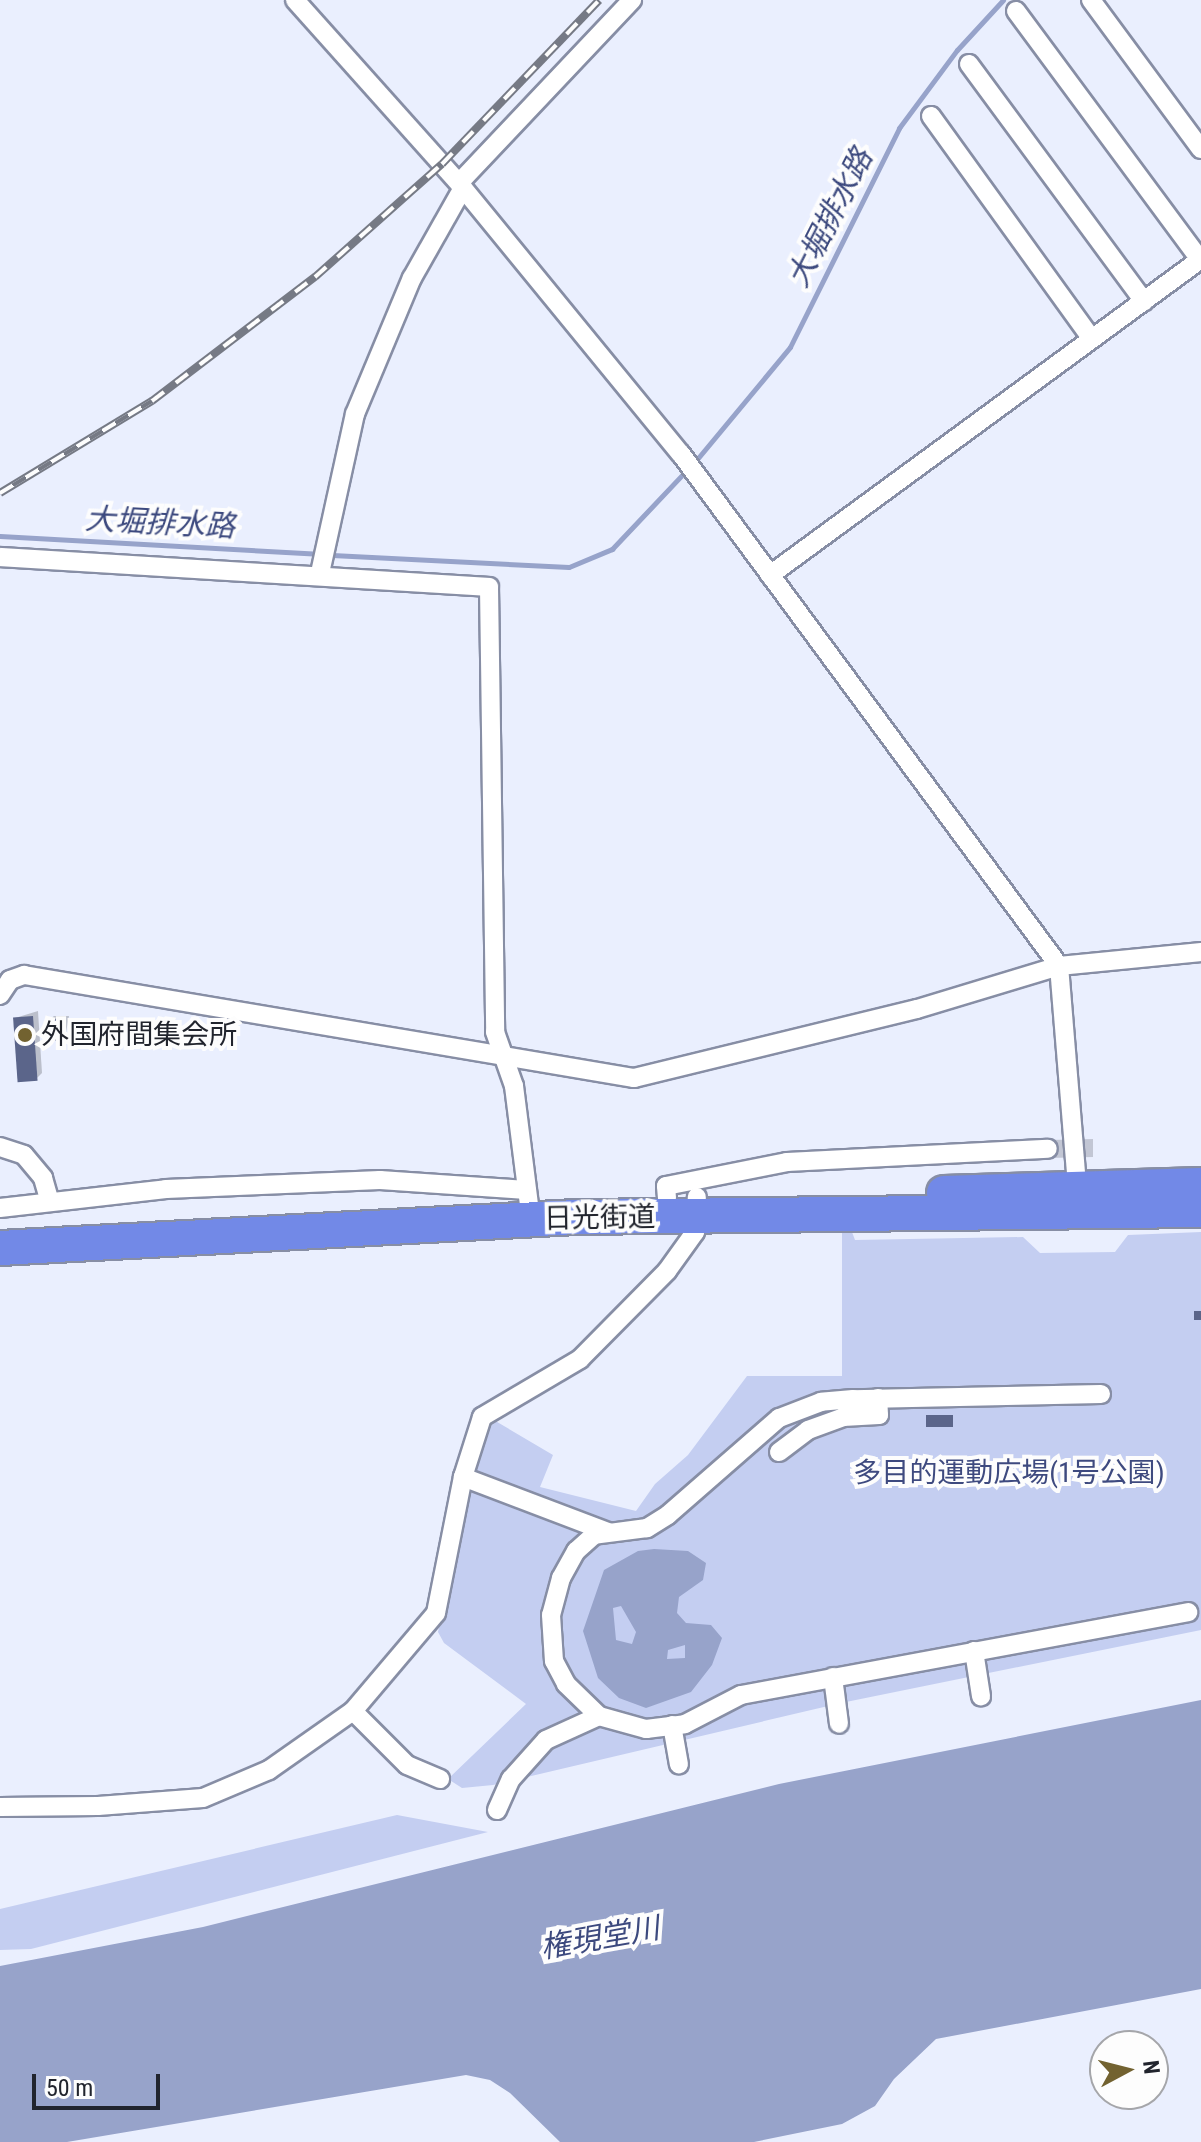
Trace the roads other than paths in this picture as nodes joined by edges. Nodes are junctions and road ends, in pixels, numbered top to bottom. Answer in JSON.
{"nodes":[{"id":1,"x":295,"y":0,"type":"edge"},
{"id":2,"x":632,"y":0,"type":"edge"},
{"id":3,"x":1091,"y":0,"type":"edge"},
{"id":4,"x":1016,"y":11,"type":"dead end"},
{"id":5,"x":969,"y":64,"type":"dead end"},
{"id":6,"x":931,"y":116,"type":"dead end"},
{"id":7,"x":1201,"y":149,"type":"edge"},
{"id":8,"x":461,"y":186,"type":"junction"},
{"id":9,"x":1200,"y":260,"type":"edge"},
{"id":10,"x":1144,"y":301,"type":"junction"},
{"id":11,"x":1092,"y":339,"type":"junction"},
{"id":12,"x":0,"y":557,"type":"edge"},
{"id":13,"x":320,"y":573,"type":"junction"},
{"id":14,"x":770,"y":575,"type":"junction"},
{"id":15,"x":1201,"y":952,"type":"edge"},
{"id":16,"x":1059,"y":966,"type":"junction"},
{"id":17,"x":0,"y":995,"type":"edge"},
{"id":18,"x":498,"y":1051,"type":"junction"},
{"id":19,"x":0,"y":1147,"type":"edge"},
{"id":20,"x":1048,"y":1149,"type":"tunnel mouth"},
{"id":21,"x":1201,"y":1185,"type":"edge"},
{"id":22,"x":528,"y":1197,"type":"junction"},
{"id":23,"x":50,"y":1202,"type":"junction"},
{"id":24,"x":1078,"y":1203,"type":"junction"},
{"id":25,"x":687,"y":1204,"type":"junction"},
{"id":26,"x":0,"y":1208,"type":"edge"},
{"id":27,"x":1201,"y":1210,"type":"edge"},
{"id":28,"x":0,"y":1230,"type":"edge"},
{"id":29,"x":0,"y":1248,"type":"edge"},
{"id":30,"x":1101,"y":1394,"type":"dead end"},
{"id":31,"x":878,"y":1398,"type":"junction"},
{"id":32,"x":779,"y":1452,"type":"dead end"},
{"id":33,"x":463,"y":1477,"type":"junction"},
{"id":34,"x":608,"y":1532,"type":"junction"},
{"id":35,"x":1188,"y":1612,"type":"dead end"},
{"id":36,"x":974,"y":1651,"type":"junction"},
{"id":37,"x":833,"y":1677,"type":"junction"},
{"id":38,"x":981,"y":1696,"type":"dead end"},
{"id":39,"x":353,"y":1711,"type":"junction"},
{"id":40,"x":599,"y":1716,"type":"junction"},
{"id":41,"x":839,"y":1724,"type":"dead end"},
{"id":42,"x":672,"y":1725,"type":"junction"},
{"id":43,"x":679,"y":1764,"type":"dead end"},
{"id":44,"x":440,"y":1779,"type":"dead end"},
{"id":45,"x":0,"y":1807,"type":"edge"},
{"id":46,"x":497,"y":1810,"type":"dead end"}],
"edges":[{"from":1,"to":8,"type":"street"},
{"from":2,"to":8,"type":"street"},
{"from":3,"to":7,"type":"street"},
{"from":4,"to":9,"type":"street"},
{"from":5,"to":10,"type":"street"},
{"from":6,"to":11,"type":"street"},
{"from":8,"to":13,"type":"street"},
{"from":8,"to":14,"type":"street"},
{"from":9,"to":10,"type":"street"},
{"from":10,"to":11,"type":"street"},
{"from":11,"to":14,"type":"street"},
{"from":12,"to":13,"type":"street"},
{"from":13,"to":18,"type":"street"},
{"from":14,"to":16,"type":"street"},
{"from":15,"to":16,"type":"street"},
{"from":16,"to":18,"type":"street"},
{"from":16,"to":24,"type":"street"},
{"from":17,"to":18,"type":"street"},
{"from":18,"to":22,"type":"street"},
{"from":19,"to":23,"type":"street"},
{"from":20,"to":25,"type":"street"},
{"from":21,"to":24,"type":"highway","name":"日光街道"},
{"from":22,"to":23,"type":"street"},
{"from":22,"to":25,"type":"highway","name":"日光街道"},
{"from":22,"to":28,"type":"highway","name":"日光街道"},
{"from":23,"to":26,"type":"street"},
{"from":24,"to":25,"type":"highway","name":"日光街道"},
{"from":24,"to":27,"type":"highway","name":"日光街道"},
{"from":25,"to":29,"type":"highway","name":"日光街道"},
{"from":25,"to":33,"type":"street"},
{"from":30,"to":31,"type":"street"},
{"from":31,"to":32,"type":"street"},
{"from":31,"to":34,"type":"street"},
{"from":33,"to":34,"type":"street"},
{"from":33,"to":39,"type":"street"},
{"from":34,"to":40,"type":"street"},
{"from":35,"to":36,"type":"street"},
{"from":36,"to":37,"type":"street"},
{"from":36,"to":38,"type":"street"},
{"from":37,"to":41,"type":"street"},
{"from":37,"to":42,"type":"street"},
{"from":39,"to":44,"type":"street"},
{"from":39,"to":45,"type":"street"},
{"from":40,"to":42,"type":"street"},
{"from":40,"to":46,"type":"street"},
{"from":42,"to":43,"type":"street"}]}
